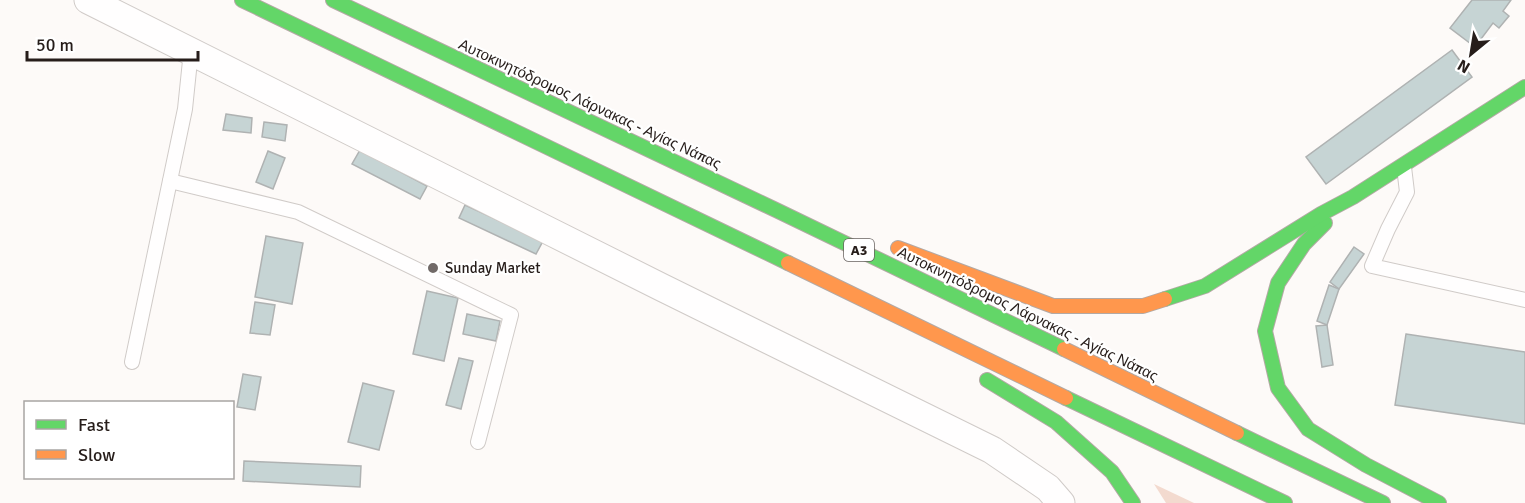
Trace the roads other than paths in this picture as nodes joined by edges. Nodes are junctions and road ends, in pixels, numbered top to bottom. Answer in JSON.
{"nodes":[{"id":1,"x":88,"y":0,"type":"edge"},
{"id":2,"x":242,"y":0,"type":"edge"},
{"id":3,"x":333,"y":0,"type":"edge"},
{"id":4,"x":190,"y":51,"type":"junction"},
{"id":5,"x":1525,"y":87,"type":"edge"},
{"id":6,"x":1404,"y":165,"type":"junction"},
{"id":7,"x":170,"y":181,"type":"junction"},
{"id":8,"x":1353,"y":197,"type":"junction"},
{"id":9,"x":776,"y":210,"type":"junction"},
{"id":10,"x":863,"y":237,"type":"dead end"},
{"id":11,"x":885,"y":243,"type":"dead end"},
{"id":12,"x":766,"y":253,"type":"junction"},
{"id":13,"x":1525,"y":300,"type":"edge"},
{"id":14,"x":849,"y":307,"type":"dead end"},
{"id":15,"x":132,"y":362,"type":"dead end"},
{"id":16,"x":970,"y":371,"type":"dead end"},
{"id":17,"x":478,"y":442,"type":"dead end"},
{"id":18,"x":1061,"y":503,"type":"edge"},
{"id":19,"x":1133,"y":503,"type":"edge"},
{"id":20,"x":1285,"y":503,"type":"edge"},
{"id":21,"x":1383,"y":503,"type":"edge"},
{"id":22,"x":1439,"y":503,"type":"edge"}],
"edges":[{"from":1,"to":4,"type":"street"},
{"from":2,"to":12,"type":"highway"},
{"from":3,"to":9,"type":"highway","name":"Αυτοκινητόδρομος Λάρνακας - Αγίας Νάπας","number":"A3"},
{"from":4,"to":7,"type":"lane"},
{"from":4,"to":18,"type":"street"},
{"from":5,"to":6,"type":"highway"},
{"from":6,"to":8,"type":"highway"},
{"from":6,"to":13,"type":"lane"},
{"from":7,"to":15,"type":"lane"},
{"from":7,"to":17,"type":"lane"},
{"from":8,"to":11,"type":"highway"},
{"from":8,"to":22,"type":"highway"},
{"from":9,"to":10,"type":"highway"},
{"from":9,"to":21,"type":"highway","name":"Αυτοκινητόδρομος Λάρνακας - Αγίας Νάπας","number":"A3"},
{"from":12,"to":14,"type":"highway"},
{"from":12,"to":20,"type":"highway"},
{"from":16,"to":19,"type":"highway"}]}
